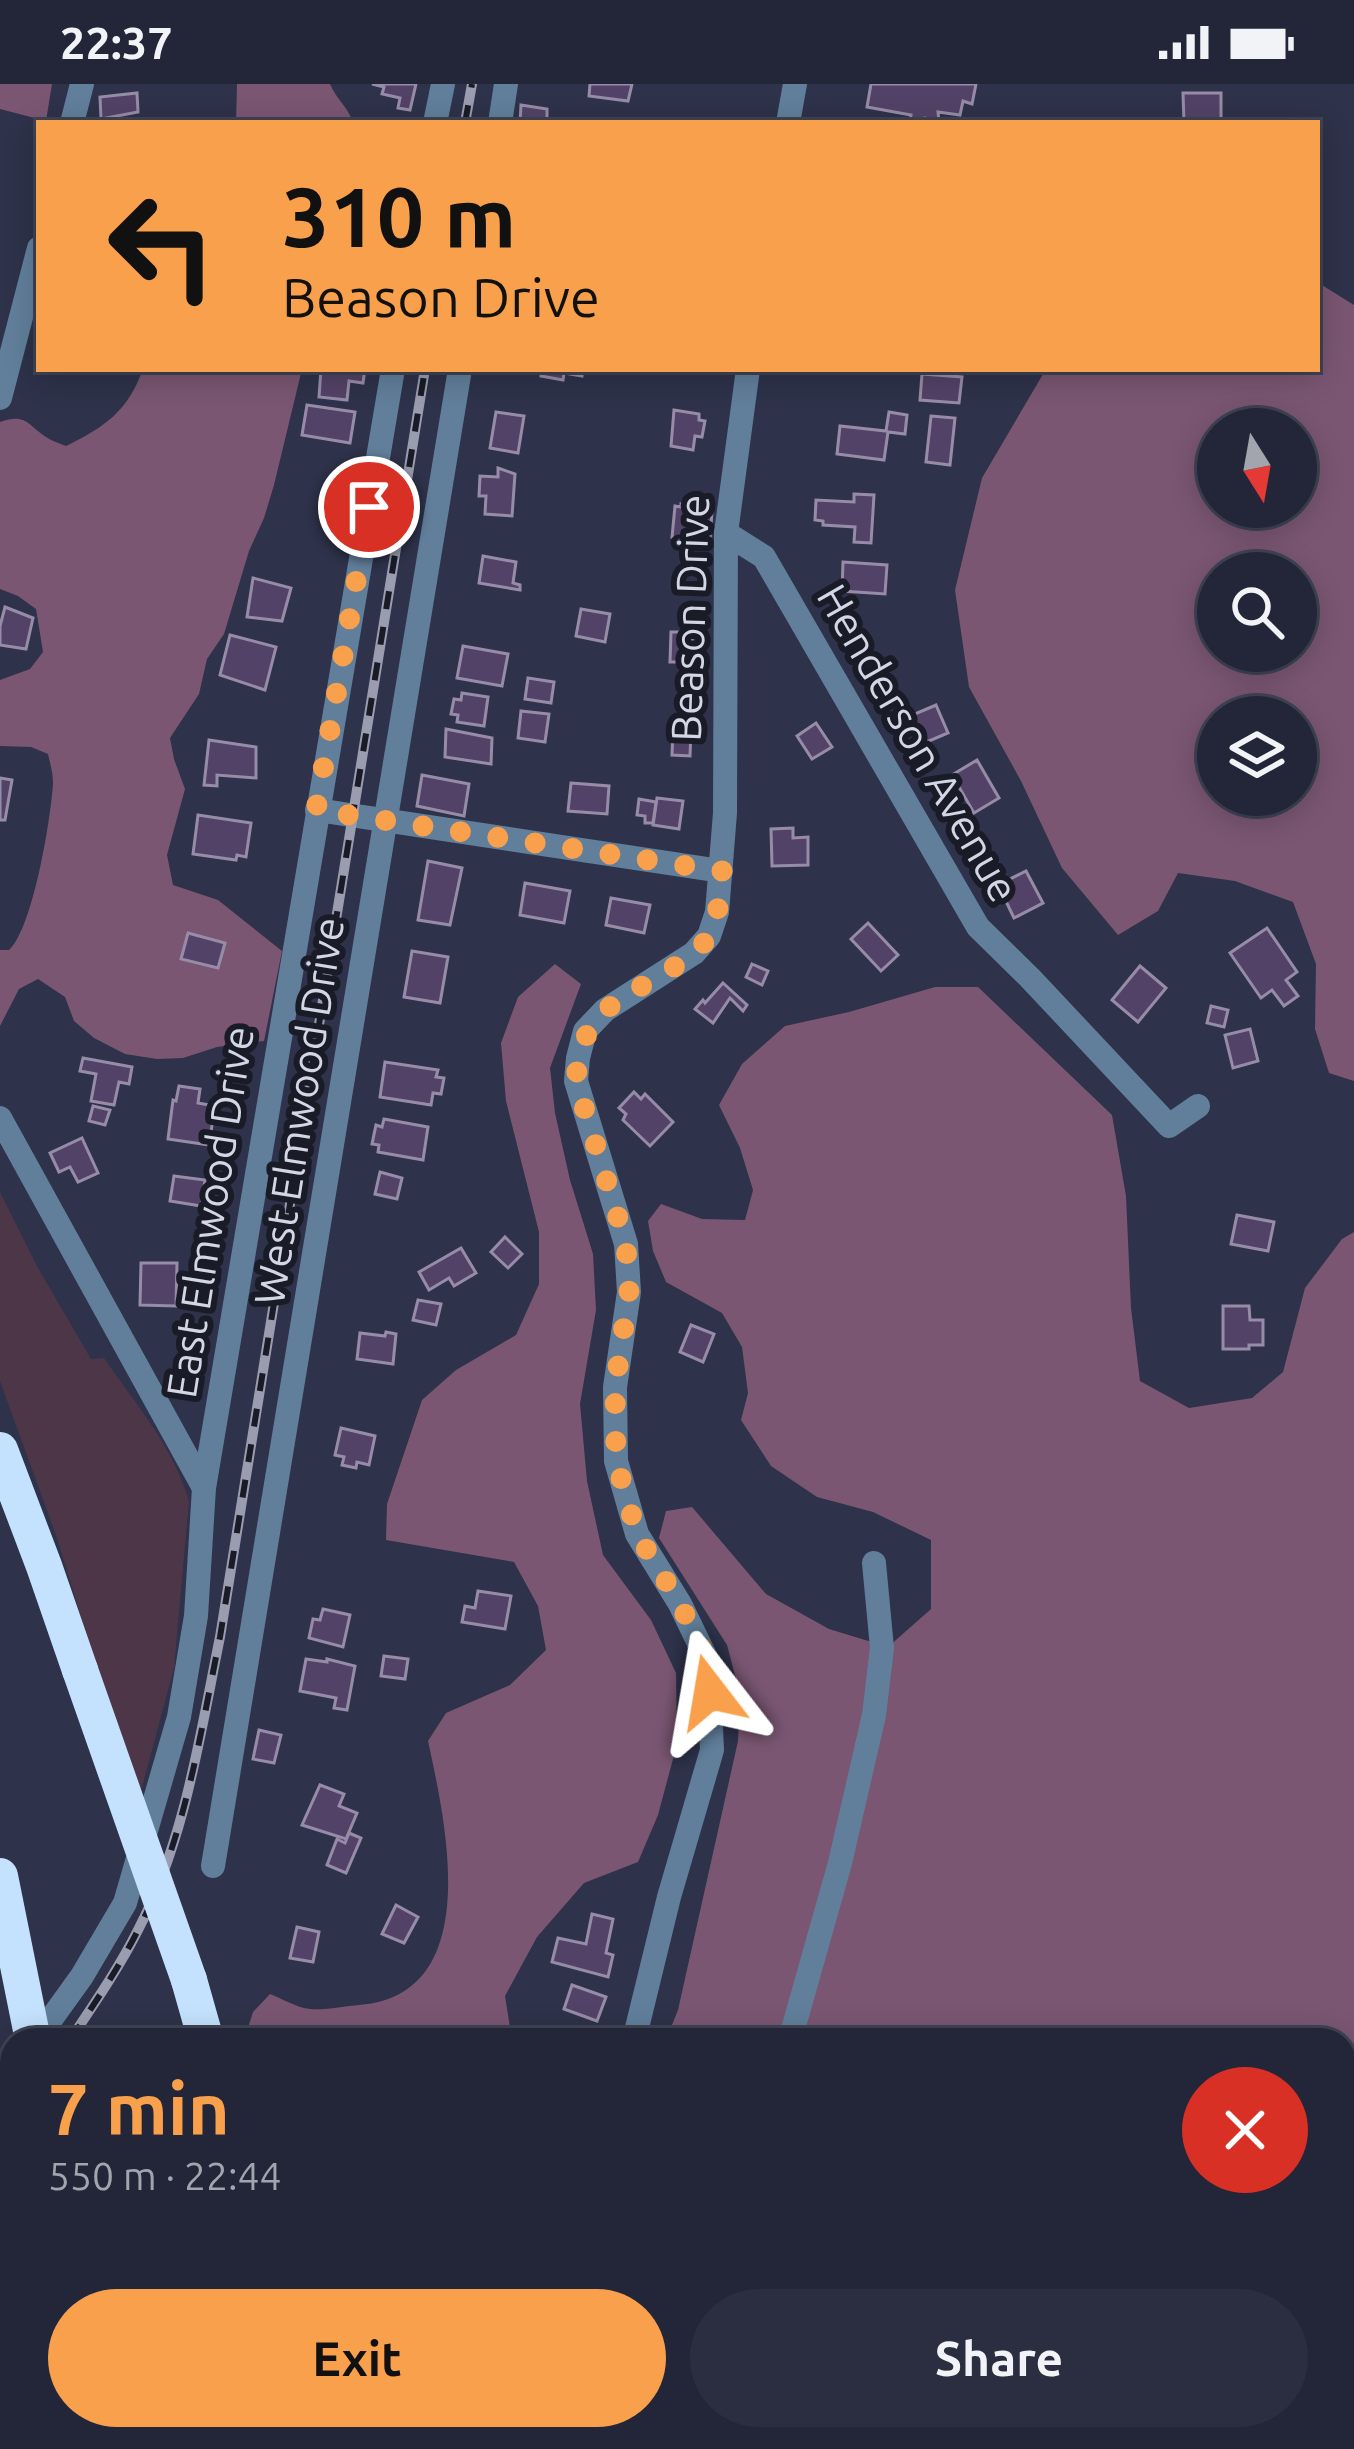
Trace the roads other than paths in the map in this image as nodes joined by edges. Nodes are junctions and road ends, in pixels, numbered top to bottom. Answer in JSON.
{"nodes":[{"id":1,"x":82,"y":84,"type":"edge"},
{"id":2,"x":443,"y":84,"type":"edge"},
{"id":3,"x":506,"y":84,"type":"edge"},
{"id":4,"x":795,"y":84,"type":"edge"},
{"id":5,"x":73,"y":120,"type":"edge"},
{"id":6,"x":436,"y":120,"type":"edge"},
{"id":7,"x":500,"y":120,"type":"edge"},
{"id":8,"x":789,"y":120,"type":"edge"},
{"id":9,"x":36,"y":260,"type":"edge"},
{"id":10,"x":392,"y":372,"type":"edge"},
{"id":11,"x":460,"y":372,"type":"edge"},
{"id":12,"x":748,"y":372,"type":"edge"},
{"id":13,"x":0,"y":398,"type":"edge"},
{"id":14,"x":726,"y":533,"type":"junction"},
{"id":15,"x":316,"y":810,"type":"junction"},
{"id":16,"x":387,"y":822,"type":"junction"},
{"id":17,"x":722,"y":871,"type":"junction"},
{"id":18,"x":1198,"y":1106,"type":"dead end"},
{"id":19,"x":0,"y":1118,"type":"edge"},
{"id":20,"x":0,"y":1450,"type":"edge"},
{"id":21,"x":204,"y":1488,"type":"junction"},
{"id":22,"x":874,"y":1563,"type":"dead end"},
{"id":23,"x":213,"y":1865,"type":"dead end"},
{"id":24,"x":0,"y":1876,"type":"edge"},
{"id":25,"x":32,"y":2028,"type":"edge"},
{"id":26,"x":44,"y":2028,"type":"edge"},
{"id":27,"x":202,"y":2028,"type":"edge"},
{"id":28,"x":640,"y":2028,"type":"edge"},
{"id":29,"x":793,"y":2028,"type":"edge"}],
"edges":[{"from":1,"to":5,"type":"street"},
{"from":2,"to":6,"type":"street"},
{"from":3,"to":7,"type":"street"},
{"from":4,"to":8,"type":"street"},
{"from":9,"to":13,"type":"street"},
{"from":10,"to":15,"type":"street","name":"East Elmwood Drive"},
{"from":11,"to":16,"type":"street","name":"West Elmwood Drive"},
{"from":12,"to":14,"type":"street","name":"Beason Drive"},
{"from":14,"to":17,"type":"street","name":"Beason Drive"},
{"from":14,"to":18,"type":"street","name":"Henderson Avenue"},
{"from":15,"to":16,"type":"street"},
{"from":15,"to":21,"type":"street","name":"East Elmwood Drive"},
{"from":16,"to":17,"type":"street"},
{"from":16,"to":23,"type":"street","name":"West Elmwood Drive"},
{"from":17,"to":28,"type":"street","name":"Beason Drive"},
{"from":19,"to":21,"type":"street"},
{"from":20,"to":27,"type":"highway","bridge":true},
{"from":21,"to":26,"type":"street","name":"East Elmwood Drive"},
{"from":22,"to":29,"type":"street"},
{"from":24,"to":25,"type":"highway"}]}
